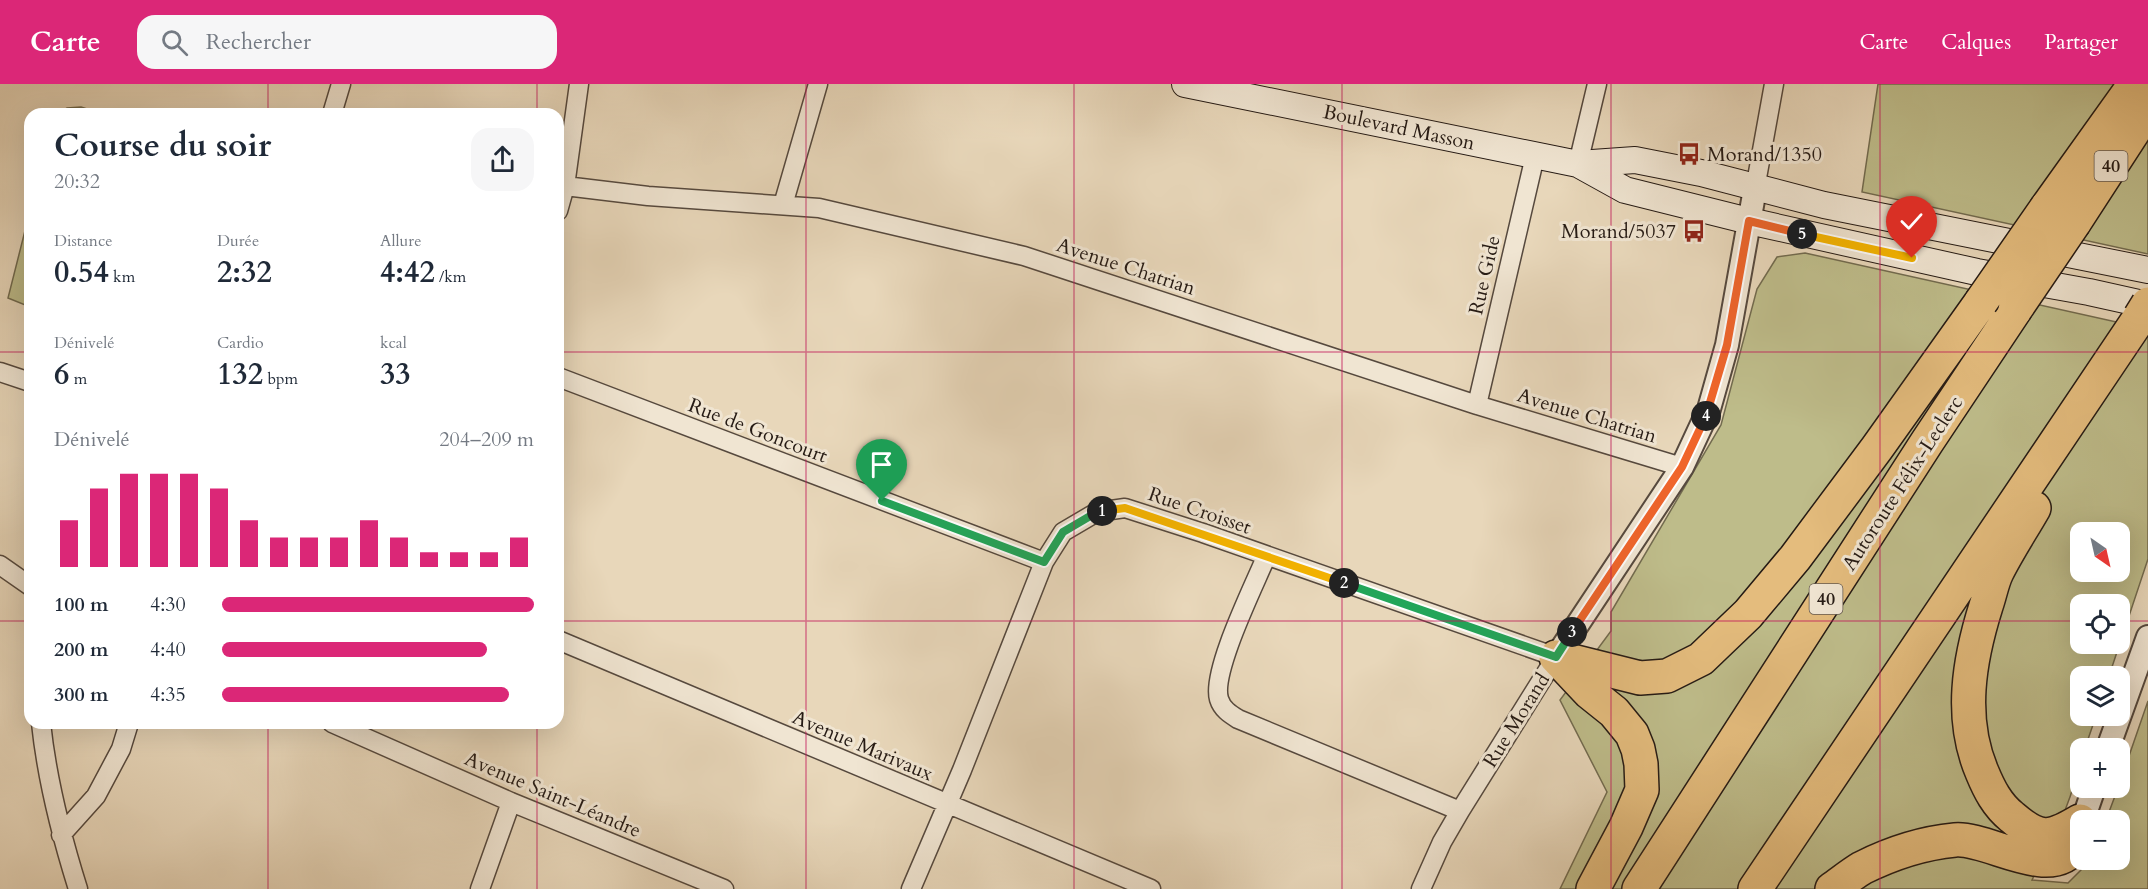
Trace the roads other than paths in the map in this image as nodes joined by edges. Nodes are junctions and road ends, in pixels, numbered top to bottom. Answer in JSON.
{"nodes":[{"id":1,"x":341,"y":84,"type":"edge"},
{"id":2,"x":579,"y":84,"type":"edge"},
{"id":3,"x":818,"y":84,"type":"edge"},
{"id":4,"x":1185,"y":84,"type":"edge"},
{"id":5,"x":1597,"y":84,"type":"edge"},
{"id":6,"x":1774,"y":84,"type":"edge"},
{"id":7,"x":2135,"y":84,"type":"edge"},
{"id":8,"x":334,"y":108,"type":"edge"},
{"id":9,"x":2148,"y":109,"type":"edge"},
{"id":10,"x":1535,"y":156,"type":"junction"},
{"id":11,"x":1578,"y":164,"type":"junction"},
{"id":12,"x":565,"y":186,"type":"junction"},
{"id":13,"x":1755,"y":189,"type":"junction"},
{"id":14,"x":564,"y":190,"type":"edge"},
{"id":15,"x":783,"y":205,"type":"junction"},
{"id":16,"x":2061,"y":215,"type":"junction"},
{"id":17,"x":1749,"y":221,"type":"junction"},
{"id":18,"x":2148,"y":270,"type":"edge"},
{"id":19,"x":2145,"y":308,"type":"edge"},
{"id":20,"x":0,"y":372,"type":"edge"},
{"id":21,"x":564,"y":379,"type":"edge"},
{"id":22,"x":24,"y":380,"type":"edge"},
{"id":23,"x":1477,"y":405,"type":"junction"},
{"id":24,"x":1682,"y":467,"type":"junction"},
{"id":25,"x":1266,"y":557,"type":"junction"},
{"id":26,"x":1044,"y":562,"type":"junction"},
{"id":27,"x":0,"y":565,"type":"edge"},
{"id":28,"x":24,"y":582,"type":"edge"},
{"id":29,"x":2148,"y":637,"type":"edge"},
{"id":30,"x":564,"y":643,"type":"edge"},
{"id":31,"x":1556,"y":657,"type":"junction"},
{"id":32,"x":42,"y":729,"type":"edge"},
{"id":33,"x":127,"y":729,"type":"edge"},
{"id":34,"x":347,"y":729,"type":"edge"},
{"id":35,"x":2112,"y":738,"type":"edge"},
{"id":36,"x":511,"y":802,"type":"junction"},
{"id":37,"x":947,"y":805,"type":"junction"},
{"id":38,"x":1460,"y":811,"type":"junction"},
{"id":39,"x":2070,"y":827,"type":"edge"},
{"id":40,"x":61,"y":835,"type":"junction"},
{"id":41,"x":2070,"y":850,"type":"edge"},
{"id":42,"x":78,"y":889,"type":"edge"},
{"id":43,"x":480,"y":889,"type":"edge"},
{"id":44,"x":724,"y":889,"type":"edge"},
{"id":45,"x":911,"y":889,"type":"edge"},
{"id":46,"x":1151,"y":889,"type":"edge"},
{"id":47,"x":1421,"y":889,"type":"edge"},
{"id":48,"x":1593,"y":889,"type":"edge"},
{"id":49,"x":1639,"y":889,"type":"edge"},
{"id":50,"x":1755,"y":889,"type":"edge"},
{"id":51,"x":1832,"y":889,"type":"edge"}],
"edges":[{"from":1,"to":8,"type":"street"},
{"from":2,"to":12,"type":"street"},
{"from":3,"to":15,"type":"street"},
{"from":4,"to":10,"type":"main road","name":"Boulevard Masson"},
{"from":5,"to":11,"type":"street"},
{"from":6,"to":13,"type":"street","name":"Rue Morand"},
{"from":7,"to":16,"type":"highway"},
{"from":9,"to":16,"type":"highway","name":"Autoroute Félix-Leclerc","number":"40"},
{"from":10,"to":11,"type":"main road","name":"Boulevard Masson"},
{"from":10,"to":23,"type":"street","name":"Rue Gide"},
{"from":11,"to":13,"type":"main road","name":"Boulevard Masson"},
{"from":11,"to":17,"type":"main road","name":"Boulevard Masson"},
{"from":12,"to":14,"type":"street"},
{"from":12,"to":15,"type":"street","name":"Avenue Chatrian"},
{"from":13,"to":17,"type":"street","name":"Rue Morand"},
{"from":13,"to":18,"type":"main road","name":"Boulevard Masson"},
{"from":15,"to":23,"type":"street","name":"Avenue Chatrian"},
{"from":16,"to":31,"type":"highway","bridge":true},
{"from":16,"to":49,"type":"highway","name":"Autoroute Félix-Leclerc","number":"40","bridge":true},
{"from":17,"to":19,"type":"main road","name":"Boulevard Masson"},
{"from":17,"to":24,"type":"street","name":"Rue Morand"},
{"from":19,"to":39,"type":"highway"},
{"from":19,"to":50,"type":"highway"},
{"from":20,"to":22,"type":"street"},
{"from":21,"to":26,"type":"street","name":"Rue de Goncourt"},
{"from":23,"to":24,"type":"street","name":"Avenue Chatrian"},
{"from":24,"to":31,"type":"street","name":"Rue Morand"},
{"from":25,"to":26,"type":"street","name":"Rue Croisset"},
{"from":25,"to":31,"type":"street","name":"Rue Croisset"},
{"from":25,"to":38,"type":"street"},
{"from":26,"to":37,"type":"street","name":"Rue Croisset"},
{"from":27,"to":28,"type":"street"},
{"from":29,"to":35,"type":"street"},
{"from":30,"to":37,"type":"street","name":"Avenue Marivaux"},
{"from":31,"to":38,"type":"street","name":"Rue Morand"},
{"from":31,"to":48,"type":"highway"},
{"from":32,"to":40,"type":"street"},
{"from":33,"to":40,"type":"street"},
{"from":34,"to":36,"type":"street","name":"Avenue Saint-Léandre"},
{"from":36,"to":43,"type":"street"},
{"from":36,"to":44,"type":"street","name":"Avenue Saint-Léandre"},
{"from":37,"to":45,"type":"street","name":"Rue Croisset"},
{"from":37,"to":46,"type":"street","name":"Avenue Marivaux"},
{"from":38,"to":47,"type":"street","name":"Rue Morand"},
{"from":40,"to":42,"type":"street"},
{"from":41,"to":51,"type":"highway"}]}
